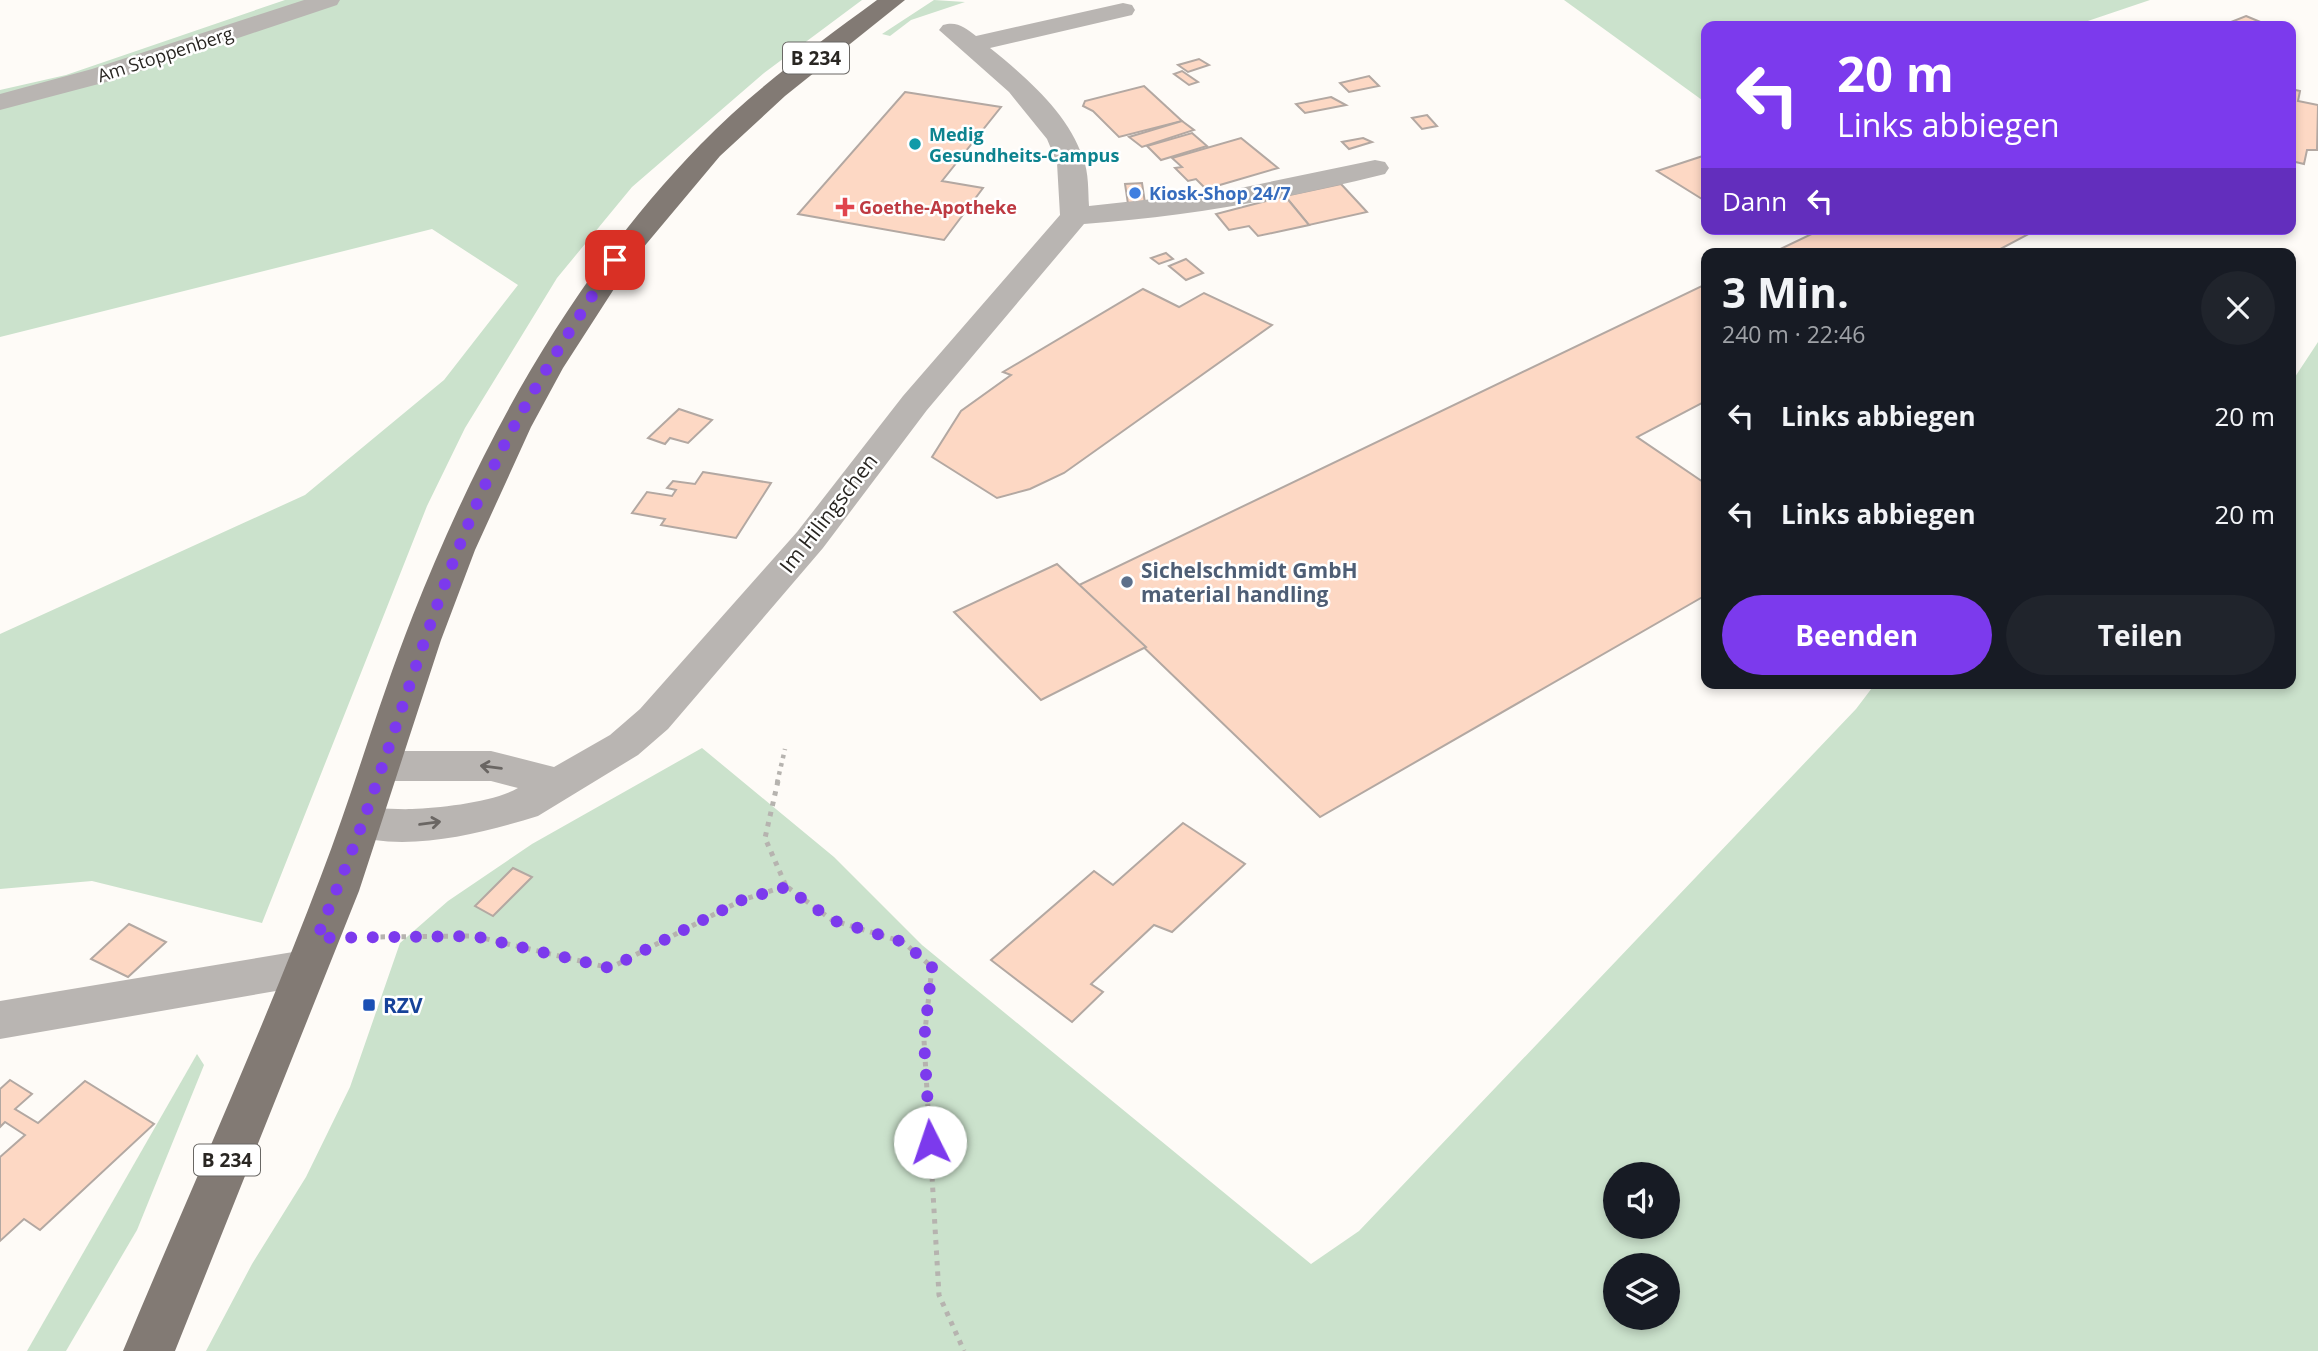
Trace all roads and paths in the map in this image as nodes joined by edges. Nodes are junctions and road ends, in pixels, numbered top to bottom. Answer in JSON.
{"nodes":[{"id":1,"x":328,"y":0,"type":"edge"},
{"id":2,"x":893,"y":0,"type":"edge"},
{"id":3,"x":1124,"y":10,"type":"dead end"},
{"id":4,"x":0,"y":102,"type":"edge"},
{"id":5,"x":1375,"y":168,"type":"dead end"},
{"id":6,"x":1075,"y":216,"type":"junction"},
{"id":7,"x":785,"y":749,"type":"dead end"},
{"id":8,"x":380,"y":766,"type":"junction"},
{"id":9,"x":557,"y":783,"type":"junction"},
{"id":10,"x":362,"y":823,"type":"junction"},
{"id":11,"x":786,"y":887,"type":"junction"},
{"id":12,"x":311,"y":953,"type":"junction"},
{"id":13,"x":0,"y":1020,"type":"edge"},
{"id":14,"x":149,"y":1351,"type":"edge"},
{"id":15,"x":964,"y":1351,"type":"edge"}],
"edges":[{"from":1,"to":4,"type":"street","name":"Am Stoppenberg"},
{"from":2,"to":8,"type":"main road","number":"B 234"},
{"from":3,"to":6,"type":"street"},
{"from":5,"to":6,"type":"street"},
{"from":6,"to":9,"type":"street","name":"Im Hilingschen"},
{"from":7,"to":11,"type":"path"},
{"from":9,"to":8,"type":"street","one_way":true},
{"from":8,"to":10,"type":"main road","number":"B 234"},
{"from":10,"to":9,"type":"street","name":"Im Hilingschen","one_way":true},
{"from":10,"to":12,"type":"main road","number":"B 234"},
{"from":11,"to":12,"type":"path"},
{"from":11,"to":15,"type":"path"},
{"from":12,"to":13,"type":"street"},
{"from":12,"to":14,"type":"main road","number":"B 234"}]}
